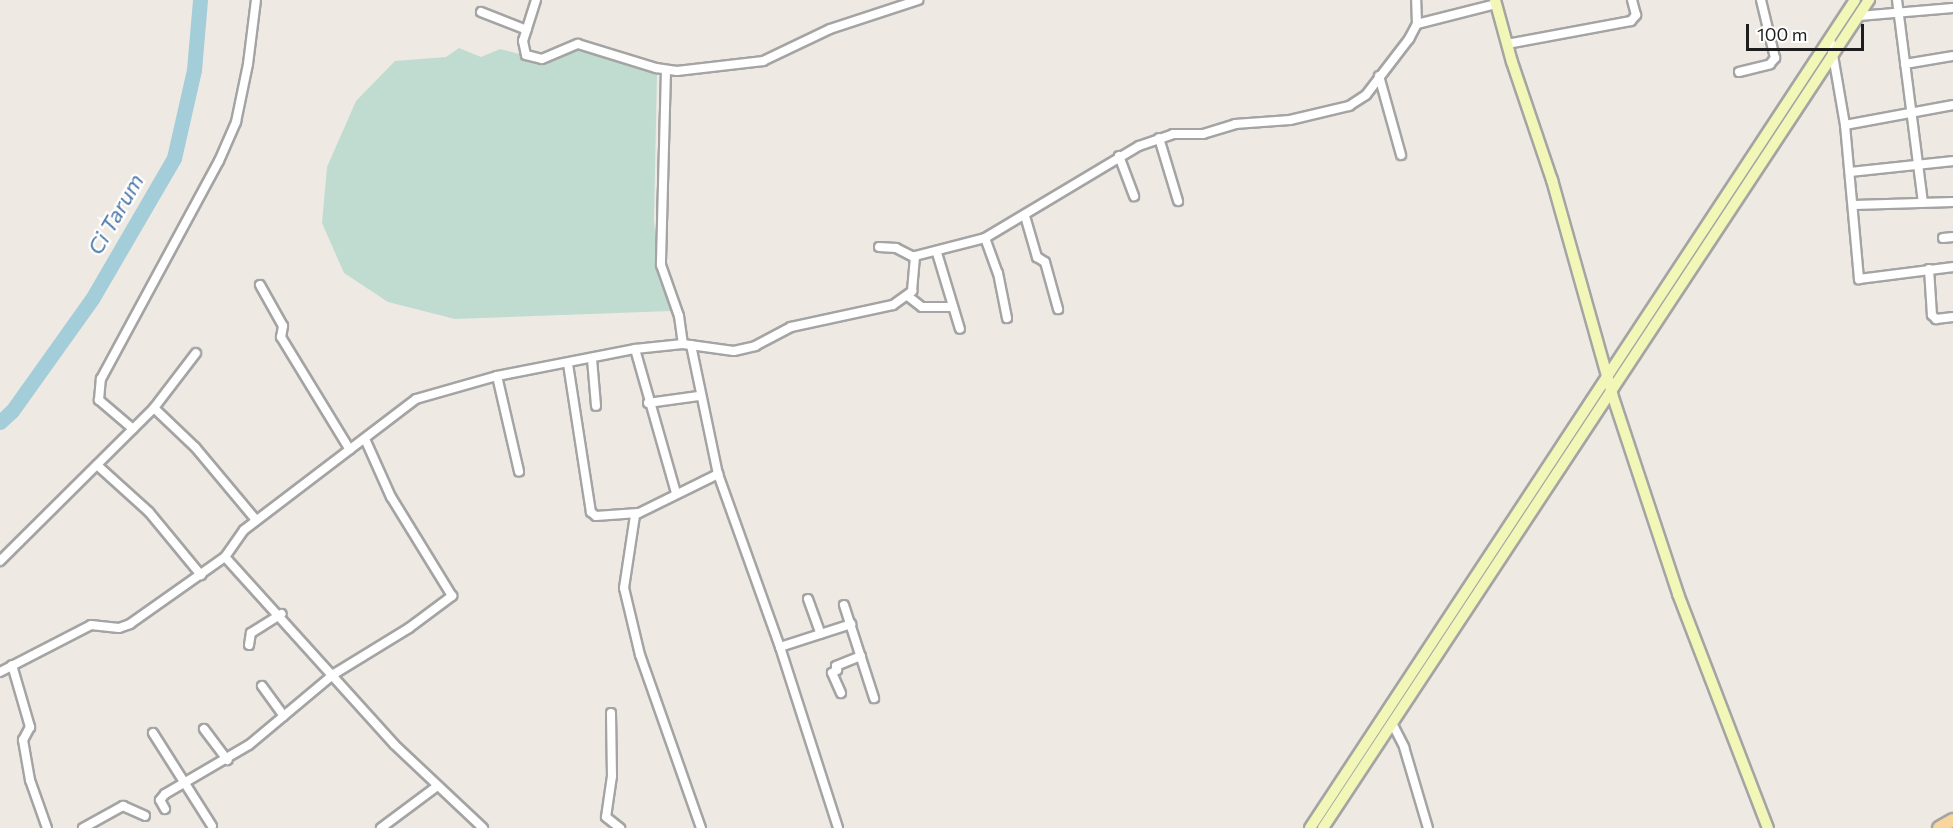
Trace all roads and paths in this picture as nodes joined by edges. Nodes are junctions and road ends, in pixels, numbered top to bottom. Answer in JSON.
{"nodes":[{"id":1,"x":256,"y":0,"type":"edge"},
{"id":2,"x":536,"y":0,"type":"edge"},
{"id":3,"x":918,"y":0,"type":"edge"},
{"id":4,"x":1416,"y":0,"type":"edge"},
{"id":5,"x":1632,"y":0,"type":"edge"},
{"id":6,"x":1761,"y":0,"type":"edge"},
{"id":7,"x":1855,"y":0,"type":"edge"},
{"id":8,"x":1869,"y":0,"type":"edge"},
{"id":9,"x":1897,"y":0,"type":"edge"},
{"id":10,"x":1496,"y":2,"type":"edge"},
{"id":11,"x":1953,"y":8,"type":"edge"},
{"id":12,"x":481,"y":12,"type":"dead end"},
{"id":13,"x":1899,"y":14,"type":"junction"},
{"id":14,"x":1859,"y":16,"type":"junction"},
{"id":15,"x":1417,"y":24,"type":"junction"},
{"id":16,"x":528,"y":30,"type":"junction"},
{"id":17,"x":1830,"y":38,"type":"junction"},
{"id":18,"x":1507,"y":44,"type":"junction"},
{"id":19,"x":1833,"y":54,"type":"junction"},
{"id":20,"x":1953,"y":56,"type":"edge"},
{"id":21,"x":1905,"y":64,"type":"junction"},
{"id":22,"x":666,"y":70,"type":"junction"},
{"id":23,"x":1739,"y":72,"type":"dead end"},
{"id":24,"x":1378,"y":76,"type":"junction"},
{"id":25,"x":1953,"y":105,"type":"edge"},
{"id":26,"x":1911,"y":113,"type":"junction"},
{"id":27,"x":1845,"y":125,"type":"junction"},
{"id":28,"x":1159,"y":138,"type":"junction"},
{"id":29,"x":1401,"y":154,"type":"dead end"},
{"id":30,"x":1119,"y":156,"type":"junction"},
{"id":31,"x":1953,"y":160,"type":"edge"},
{"id":32,"x":1918,"y":166,"type":"junction"},
{"id":33,"x":1850,"y":172,"type":"junction"},
{"id":34,"x":1134,"y":196,"type":"dead end"},
{"id":35,"x":1178,"y":201,"type":"dead end"},
{"id":36,"x":1923,"y":202,"type":"junction"},
{"id":37,"x":1953,"y":202,"type":"edge"},
{"id":38,"x":1854,"y":205,"type":"junction"},
{"id":39,"x":1026,"y":216,"type":"junction"},
{"id":40,"x":1953,"y":237,"type":"edge"},
{"id":41,"x":985,"y":238,"type":"junction"},
{"id":42,"x":1943,"y":238,"type":"dead end"},
{"id":43,"x":879,"y":247,"type":"dead end"},
{"id":44,"x":937,"y":253,"type":"junction"},
{"id":45,"x":914,"y":257,"type":"junction"},
{"id":46,"x":1953,"y":267,"type":"edge"},
{"id":47,"x":1929,"y":269,"type":"junction"},
{"id":48,"x":260,"y":285,"type":"dead end"},
{"id":49,"x":909,"y":297,"type":"junction"},
{"id":50,"x":953,"y":307,"type":"junction"},
{"id":51,"x":1058,"y":309,"type":"dead end"},
{"id":52,"x":1953,"y":317,"type":"edge"},
{"id":53,"x":1007,"y":318,"type":"dead end"},
{"id":54,"x":960,"y":329,"type":"dead end"},
{"id":55,"x":687,"y":345,"type":"junction"},
{"id":56,"x":635,"y":349,"type":"junction"},
{"id":57,"x":196,"y":353,"type":"dead end"},
{"id":58,"x":592,"y":359,"type":"junction"},
{"id":59,"x":568,"y":364,"type":"junction"},
{"id":60,"x":497,"y":376,"type":"junction"},
{"id":61,"x":1609,"y":378,"type":"junction"},
{"id":62,"x":1612,"y":394,"type":"junction"},
{"id":63,"x":699,"y":396,"type":"junction"},
{"id":64,"x":648,"y":403,"type":"junction"},
{"id":65,"x":596,"y":406,"type":"dead end"},
{"id":66,"x":154,"y":408,"type":"junction"},
{"id":67,"x":133,"y":429,"type":"junction"},
{"id":68,"x":365,"y":439,"type":"junction"},
{"id":69,"x":350,"y":450,"type":"junction"},
{"id":70,"x":97,"y":465,"type":"junction"},
{"id":71,"x":519,"y":471,"type":"dead end"},
{"id":72,"x":718,"y":474,"type":"junction"},
{"id":73,"x":676,"y":493,"type":"junction"},
{"id":74,"x":638,"y":513,"type":"junction"},
{"id":75,"x":256,"y":520,"type":"junction"},
{"id":76,"x":225,"y":556,"type":"junction"},
{"id":77,"x":0,"y":561,"type":"edge"},
{"id":78,"x":201,"y":575,"type":"junction"},
{"id":79,"x":808,"y":599,"type":"dead end"},
{"id":80,"x":844,"y":605,"type":"dead end"},
{"id":81,"x":281,"y":614,"type":"junction"},
{"id":82,"x":850,"y":624,"type":"junction"},
{"id":83,"x":821,"y":634,"type":"junction"},
{"id":84,"x":249,"y":645,"type":"dead end"},
{"id":85,"x":780,"y":647,"type":"junction"},
{"id":86,"x":861,"y":656,"type":"junction"},
{"id":87,"x":12,"y":665,"type":"junction"},
{"id":88,"x":0,"y":672,"type":"edge"},
{"id":89,"x":334,"y":674,"type":"junction"},
{"id":90,"x":262,"y":687,"type":"dead end"},
{"id":91,"x":841,"y":693,"type":"dead end"},
{"id":92,"x":874,"y":698,"type":"dead end"},
{"id":93,"x":611,"y":713,"type":"dead end"},
{"id":94,"x":284,"y":716,"type":"junction"},
{"id":95,"x":1392,"y":723,"type":"junction"},
{"id":96,"x":204,"y":729,"type":"dead end"},
{"id":97,"x":153,"y":733,"type":"dead end"},
{"id":98,"x":227,"y":760,"type":"junction"},
{"id":99,"x":184,"y":781,"type":"junction"},
{"id":100,"x":436,"y":787,"type":"junction"},
{"id":101,"x":165,"y":809,"type":"dead end"},
{"id":102,"x":145,"y":816,"type":"dead end"},
{"id":103,"x":1953,"y":820,"type":"edge"},
{"id":104,"x":212,"y":826,"type":"dead end"},
{"id":105,"x":47,"y":828,"type":"edge"},
{"id":106,"x":83,"y":828,"type":"edge"},
{"id":107,"x":381,"y":828,"type":"edge"},
{"id":108,"x":483,"y":828,"type":"edge"},
{"id":109,"x":620,"y":828,"type":"edge"},
{"id":110,"x":701,"y":828,"type":"edge"},
{"id":111,"x":838,"y":828,"type":"edge"},
{"id":112,"x":1310,"y":828,"type":"edge"},
{"id":113,"x":1323,"y":828,"type":"edge"},
{"id":114,"x":1428,"y":828,"type":"edge"},
{"id":115,"x":1768,"y":828,"type":"edge"},
{"id":116,"x":1939,"y":828,"type":"edge"}],
"edges":[{"from":1,"to":67,"type":"street"},
{"from":2,"to":16,"type":"street"},
{"from":3,"to":22,"type":"street"},
{"from":4,"to":15,"type":"street"},
{"from":5,"to":18,"type":"street"},
{"from":6,"to":23,"type":"street"},
{"from":7,"to":17,"type":"street"},
{"from":8,"to":14,"type":"street"},
{"from":9,"to":13,"type":"street"},
{"from":10,"to":15,"type":"street"},
{"from":10,"to":18,"type":"street"},
{"from":11,"to":13,"type":"street"},
{"from":12,"to":16,"type":"street"},
{"from":13,"to":14,"type":"street"},
{"from":13,"to":21,"type":"street"},
{"from":14,"to":19,"type":"street"},
{"from":15,"to":24,"type":"street"},
{"from":16,"to":22,"type":"street"},
{"from":17,"to":19,"type":"street"},
{"from":17,"to":61,"type":"street"},
{"from":18,"to":61,"type":"street"},
{"from":19,"to":27,"type":"street"},
{"from":19,"to":62,"type":"street"},
{"from":20,"to":21,"type":"street"},
{"from":21,"to":26,"type":"street"},
{"from":22,"to":55,"type":"street"},
{"from":24,"to":28,"type":"street"},
{"from":24,"to":29,"type":"street"},
{"from":25,"to":26,"type":"street"},
{"from":26,"to":27,"type":"street"},
{"from":26,"to":32,"type":"street"},
{"from":27,"to":33,"type":"street"},
{"from":28,"to":30,"type":"street"},
{"from":28,"to":35,"type":"street"},
{"from":30,"to":34,"type":"street"},
{"from":30,"to":39,"type":"street"},
{"from":31,"to":32,"type":"street"},
{"from":32,"to":33,"type":"street"},
{"from":32,"to":36,"type":"street"},
{"from":33,"to":38,"type":"street"},
{"from":36,"to":37,"type":"street"},
{"from":36,"to":38,"type":"street"},
{"from":38,"to":47,"type":"street"},
{"from":39,"to":41,"type":"street"},
{"from":39,"to":51,"type":"street"},
{"from":40,"to":42,"type":"street"},
{"from":41,"to":44,"type":"street"},
{"from":41,"to":53,"type":"street"},
{"from":43,"to":45,"type":"street"},
{"from":44,"to":45,"type":"street"},
{"from":44,"to":50,"type":"street"},
{"from":45,"to":49,"type":"street"},
{"from":46,"to":47,"type":"street"},
{"from":47,"to":52,"type":"street"},
{"from":48,"to":69,"type":"street"},
{"from":49,"to":50,"type":"street"},
{"from":49,"to":55,"type":"street"},
{"from":50,"to":54,"type":"street"},
{"from":55,"to":56,"type":"street"},
{"from":55,"to":63,"type":"street"},
{"from":56,"to":58,"type":"street"},
{"from":56,"to":64,"type":"street"},
{"from":57,"to":66,"type":"street"},
{"from":58,"to":59,"type":"street"},
{"from":58,"to":65,"type":"street"},
{"from":59,"to":60,"type":"street"},
{"from":59,"to":74,"type":"street"},
{"from":60,"to":68,"type":"street"},
{"from":60,"to":71,"type":"street"},
{"from":61,"to":62,"type":"street"},
{"from":61,"to":112,"type":"street"},
{"from":62,"to":95,"type":"street"},
{"from":62,"to":115,"type":"street"},
{"from":63,"to":64,"type":"street"},
{"from":63,"to":72,"type":"street"},
{"from":64,"to":73,"type":"street"},
{"from":66,"to":67,"type":"street"},
{"from":66,"to":75,"type":"street"},
{"from":67,"to":70,"type":"street"},
{"from":68,"to":69,"type":"street"},
{"from":68,"to":89,"type":"street"},
{"from":69,"to":75,"type":"street"},
{"from":70,"to":77,"type":"street"},
{"from":70,"to":78,"type":"street"},
{"from":72,"to":73,"type":"street"},
{"from":72,"to":85,"type":"street"},
{"from":73,"to":74,"type":"street"},
{"from":74,"to":110,"type":"street"},
{"from":75,"to":76,"type":"street"},
{"from":76,"to":78,"type":"street"},
{"from":76,"to":81,"type":"street"},
{"from":78,"to":87,"type":"street"},
{"from":79,"to":83,"type":"street"},
{"from":80,"to":82,"type":"street"},
{"from":81,"to":84,"type":"street"},
{"from":81,"to":89,"type":"street"},
{"from":82,"to":83,"type":"street"},
{"from":82,"to":86,"type":"street"},
{"from":83,"to":85,"type":"street"},
{"from":85,"to":111,"type":"street"},
{"from":86,"to":91,"type":"street"},
{"from":86,"to":92,"type":"street"},
{"from":87,"to":88,"type":"street"},
{"from":87,"to":105,"type":"street"},
{"from":89,"to":94,"type":"street"},
{"from":89,"to":100,"type":"street"},
{"from":90,"to":94,"type":"street"},
{"from":93,"to":109,"type":"street"},
{"from":94,"to":98,"type":"street"},
{"from":95,"to":113,"type":"street"},
{"from":95,"to":114,"type":"street"},
{"from":96,"to":98,"type":"street"},
{"from":97,"to":99,"type":"street"},
{"from":98,"to":99,"type":"street"},
{"from":99,"to":101,"type":"street"},
{"from":99,"to":104,"type":"street"},
{"from":100,"to":107,"type":"street"},
{"from":100,"to":108,"type":"street"},
{"from":102,"to":106,"type":"street"},
{"from":103,"to":116,"type":"main road"}]}
